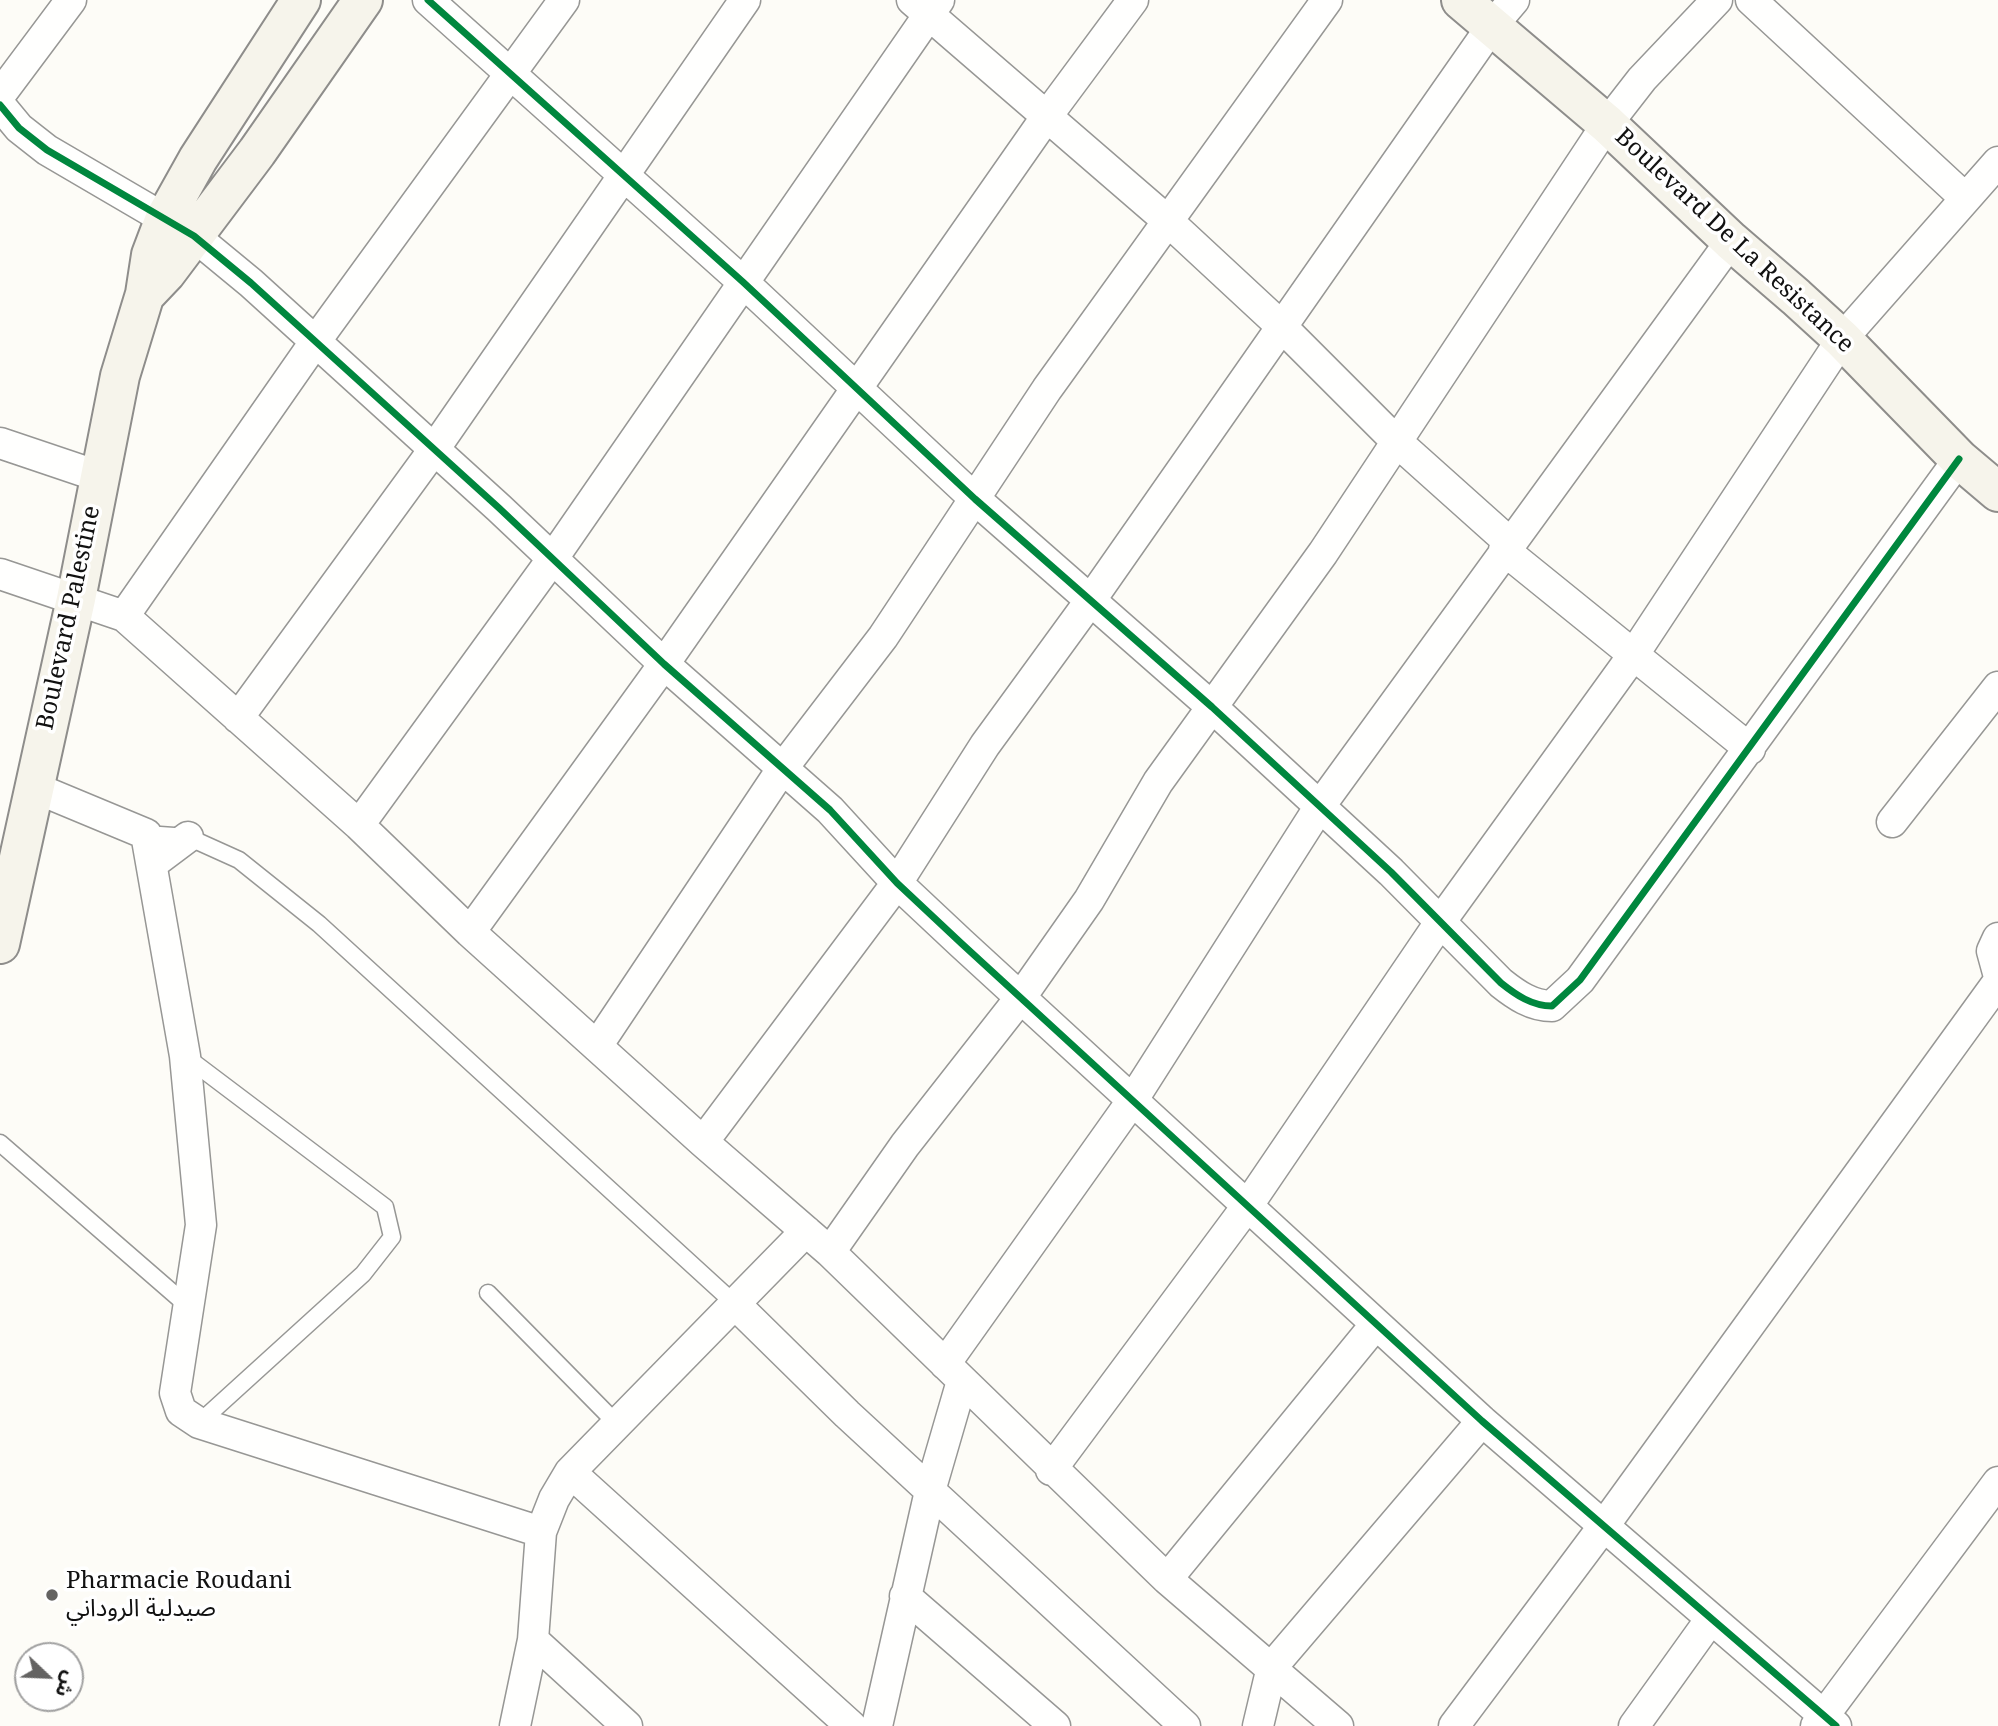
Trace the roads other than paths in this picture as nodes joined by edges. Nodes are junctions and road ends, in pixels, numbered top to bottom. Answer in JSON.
{"nodes":[{"id":1,"x":71,"y":0,"type":"edge"},
{"id":2,"x":301,"y":0,"type":"edge"},
{"id":3,"x":363,"y":0,"type":"edge"},
{"id":4,"x":428,"y":0,"type":"edge"},
{"id":5,"x":564,"y":0,"type":"edge"},
{"id":6,"x":746,"y":0,"type":"edge"},
{"id":7,"x":1133,"y":0,"type":"edge"},
{"id":8,"x":1327,"y":0,"type":"edge"},
{"id":9,"x":1461,"y":0,"type":"edge"},
{"id":10,"x":1717,"y":0,"type":"edge"},
{"id":11,"x":1751,"y":0,"type":"edge"},
{"id":12,"x":926,"y":5,"type":"edge"},
{"id":13,"x":1503,"y":13,"type":"edge"},
{"id":14,"x":29,"y":57,"type":"junction"},
{"id":15,"x":0,"y":60,"type":"edge"},
{"id":16,"x":511,"y":75,"type":"junction"},
{"id":17,"x":0,"y":95,"type":"edge"},
{"id":18,"x":0,"y":105,"type":"edge"},
{"id":19,"x":1047,"y":116,"type":"junction"},
{"id":20,"x":1606,"y":124,"type":"junction"},
{"id":21,"x":1998,"y":162,"type":"edge"},
{"id":22,"x":624,"y":174,"type":"junction"},
{"id":23,"x":1965,"y":198,"type":"junction"},
{"id":24,"x":1169,"y":222,"type":"junction"},
{"id":25,"x":179,"y":227,"type":"junction"},
{"id":26,"x":1731,"y":241,"type":"junction"},
{"id":27,"x":743,"y":282,"type":"junction"},
{"id":28,"x":1280,"y":325,"type":"junction"},
{"id":29,"x":1842,"y":339,"type":"junction"},
{"id":30,"x":315,"y":342,"type":"junction"},
{"id":31,"x":857,"y":390,"type":"junction"},
{"id":32,"x":1396,"y":441,"type":"junction"},
{"id":33,"x":0,"y":443,"type":"edge"},
{"id":34,"x":435,"y":448,"type":"junction"},
{"id":35,"x":1959,"y":459,"type":"junction"},
{"id":36,"x":98,"y":476,"type":"junction"},
{"id":37,"x":1998,"y":492,"type":"edge"},
{"id":38,"x":975,"y":499,"type":"junction"},
{"id":39,"x":1507,"y":546,"type":"junction"},
{"id":40,"x":552,"y":558,"type":"junction"},
{"id":41,"x":0,"y":574,"type":"edge"},
{"id":42,"x":76,"y":599,"type":"junction"},
{"id":43,"x":1090,"y":601,"type":"junction"},
{"id":44,"x":124,"y":616,"type":"junction"},
{"id":45,"x":1634,"y":654,"type":"junction"},
{"id":46,"x":664,"y":664,"type":"junction"},
{"id":47,"x":1998,"y":687,"type":"edge"},
{"id":48,"x":1212,"y":707,"type":"junction"},
{"id":49,"x":238,"y":718,"type":"junction"},
{"id":50,"x":1750,"y":749,"type":"junction"},
{"id":51,"x":782,"y":769,"type":"junction"},
{"id":52,"x":33,"y":787,"type":"junction"},
{"id":53,"x":1320,"y":806,"type":"junction"},
{"id":54,"x":1892,"y":822,"type":"dead end"},
{"id":55,"x":359,"y":825,"type":"junction"},
{"id":56,"x":146,"y":834,"type":"junction"},
{"id":57,"x":188,"y":837,"type":"junction"},
{"id":58,"x":152,"y":864,"type":"junction"},
{"id":59,"x":897,"y":883,"type":"junction"},
{"id":60,"x":1441,"y":921,"type":"junction"},
{"id":61,"x":470,"y":932,"type":"junction"},
{"id":62,"x":1998,"y":938,"type":"edge"},
{"id":63,"x":0,"y":944,"type":"edge"},
{"id":64,"x":1998,"y":973,"type":"edge"},
{"id":65,"x":1998,"y":982,"type":"edge"},
{"id":66,"x":1021,"y":997,"type":"junction"},
{"id":67,"x":597,"y":1046,"type":"junction"},
{"id":68,"x":184,"y":1056,"type":"junction"},
{"id":69,"x":1132,"y":1101,"type":"junction"},
{"id":70,"x":703,"y":1142,"type":"junction"},
{"id":71,"x":0,"y":1143,"type":"edge"},
{"id":72,"x":1248,"y":1205,"type":"junction"},
{"id":73,"x":806,"y":1231,"type":"junction"},
{"id":74,"x":830,"y":1252,"type":"junction"},
{"id":75,"x":488,"y":1293,"type":"dead end"},
{"id":76,"x":735,"y":1304,"type":"junction"},
{"id":77,"x":189,"y":1307,"type":"junction"},
{"id":78,"x":1376,"y":1324,"type":"junction"},
{"id":79,"x":954,"y":1373,"type":"junction"},
{"id":80,"x":1482,"y":1421,"type":"junction"},
{"id":81,"x":198,"y":1423,"type":"junction"},
{"id":82,"x":618,"y":1425,"type":"junction"},
{"id":83,"x":1051,"y":1470,"type":"junction"},
{"id":84,"x":570,"y":1472,"type":"junction"},
{"id":85,"x":1998,"y":1482,"type":"edge"},
{"id":86,"x":930,"y":1490,"type":"junction"},
{"id":87,"x":1603,"y":1527,"type":"junction"},
{"id":88,"x":541,"y":1532,"type":"junction"},
{"id":89,"x":1167,"y":1579,"type":"junction"},
{"id":90,"x":905,"y":1596,"type":"junction"},
{"id":91,"x":1710,"y":1620,"type":"junction"},
{"id":92,"x":533,"y":1640,"type":"junction"},
{"id":93,"x":1272,"y":1667,"type":"junction"},
{"id":94,"x":1825,"y":1723,"type":"edge"},
{"id":95,"x":516,"y":1726,"type":"edge"},
{"id":96,"x":627,"y":1726,"type":"edge"},
{"id":97,"x":851,"y":1726,"type":"edge"},
{"id":98,"x":877,"y":1726,"type":"edge"},
{"id":99,"x":1055,"y":1726,"type":"edge"},
{"id":100,"x":1185,"y":1726,"type":"edge"},
{"id":101,"x":1258,"y":1726,"type":"edge"},
{"id":102,"x":1338,"y":1726,"type":"edge"},
{"id":103,"x":1454,"y":1726,"type":"edge"},
{"id":104,"x":1634,"y":1726,"type":"edge"}],
"edges":[{"from":1,"to":14,"type":"street"},
{"from":2,"to":25,"type":"street","name":"Boulevard Palestine"},
{"from":3,"to":25,"type":"street","name":"Boulevard Palestine"},
{"from":4,"to":16,"type":"street"},
{"from":5,"to":16,"type":"street"},
{"from":6,"to":22,"type":"street"},
{"from":7,"to":19,"type":"street"},
{"from":8,"to":24,"type":"street"},
{"from":9,"to":13,"type":"street","name":"Boulevard De La Resistance"},
{"from":10,"to":20,"type":"street"},
{"from":11,"to":23,"type":"street"},
{"from":12,"to":19,"type":"street"},
{"from":12,"to":27,"type":"street"},
{"from":13,"to":20,"type":"street","name":"Boulevard De La Resistance"},
{"from":13,"to":28,"type":"street"},
{"from":14,"to":15,"type":"street"},
{"from":14,"to":17,"type":"street"},
{"from":16,"to":22,"type":"street"},
{"from":16,"to":30,"type":"street"},
{"from":18,"to":25,"type":"street"},
{"from":19,"to":24,"type":"street"},
{"from":19,"to":31,"type":"street"},
{"from":20,"to":26,"type":"street","name":"Boulevard De La Resistance"},
{"from":20,"to":32,"type":"street"},
{"from":21,"to":23,"type":"street"},
{"from":22,"to":27,"type":"street"},
{"from":22,"to":34,"type":"street"},
{"from":23,"to":29,"type":"street"},
{"from":24,"to":28,"type":"street"},
{"from":24,"to":38,"type":"street"},
{"from":25,"to":30,"type":"street"},
{"from":25,"to":36,"type":"street","name":"Boulevard Palestine"},
{"from":26,"to":29,"type":"street","name":"Boulevard De La Resistance"},
{"from":26,"to":39,"type":"street"},
{"from":27,"to":31,"type":"street"},
{"from":27,"to":40,"type":"street"},
{"from":28,"to":32,"type":"street"},
{"from":28,"to":43,"type":"street"},
{"from":29,"to":35,"type":"street","name":"Boulevard De La Resistance"},
{"from":29,"to":45,"type":"street"},
{"from":30,"to":34,"type":"street"},
{"from":30,"to":44,"type":"street"},
{"from":31,"to":38,"type":"street"},
{"from":31,"to":46,"type":"street"},
{"from":32,"to":39,"type":"street"},
{"from":32,"to":48,"type":"street"},
{"from":33,"to":36,"type":"street"},
{"from":34,"to":40,"type":"street"},
{"from":34,"to":49,"type":"street"},
{"from":35,"to":37,"type":"street","name":"Boulevard De La Resistance"},
{"from":35,"to":50,"type":"street"},
{"from":36,"to":42,"type":"street","name":"Boulevard Palestine"},
{"from":38,"to":43,"type":"street"},
{"from":38,"to":51,"type":"street"},
{"from":39,"to":45,"type":"street"},
{"from":39,"to":53,"type":"street"},
{"from":40,"to":46,"type":"street"},
{"from":40,"to":55,"type":"street"},
{"from":41,"to":42,"type":"street"},
{"from":42,"to":44,"type":"street"},
{"from":42,"to":52,"type":"street","name":"Boulevard Palestine"},
{"from":43,"to":48,"type":"street"},
{"from":43,"to":59,"type":"street"},
{"from":44,"to":49,"type":"street"},
{"from":45,"to":50,"type":"street"},
{"from":45,"to":60,"type":"street"},
{"from":46,"to":51,"type":"street"},
{"from":46,"to":61,"type":"street"},
{"from":47,"to":54,"type":"street"},
{"from":48,"to":53,"type":"street"},
{"from":48,"to":66,"type":"street"},
{"from":49,"to":55,"type":"street"},
{"from":50,"to":60,"type":"street"},
{"from":51,"to":59,"type":"street"},
{"from":51,"to":67,"type":"street"},
{"from":52,"to":56,"type":"street"},
{"from":52,"to":63,"type":"street","name":"Boulevard Palestine"},
{"from":53,"to":60,"type":"street"},
{"from":53,"to":69,"type":"street"},
{"from":55,"to":61,"type":"street"},
{"from":56,"to":57,"type":"lane"},
{"from":56,"to":58,"type":"street"},
{"from":57,"to":58,"type":"street"},
{"from":57,"to":76,"type":"lane"},
{"from":58,"to":68,"type":"street"},
{"from":59,"to":66,"type":"street"},
{"from":59,"to":70,"type":"street"},
{"from":60,"to":72,"type":"street"},
{"from":61,"to":67,"type":"street"},
{"from":62,"to":64,"type":"street"},
{"from":65,"to":87,"type":"street"},
{"from":66,"to":69,"type":"street"},
{"from":66,"to":74,"type":"street"},
{"from":67,"to":70,"type":"street"},
{"from":68,"to":77,"type":"street"},
{"from":68,"to":81,"type":"lane"},
{"from":69,"to":72,"type":"street"},
{"from":69,"to":79,"type":"street"},
{"from":70,"to":73,"type":"street"},
{"from":71,"to":77,"type":"lane"},
{"from":72,"to":78,"type":"street"},
{"from":72,"to":83,"type":"street"},
{"from":73,"to":74,"type":"street"},
{"from":73,"to":76,"type":"street"},
{"from":74,"to":79,"type":"street"},
{"from":75,"to":82,"type":"lane"},
{"from":76,"to":82,"type":"street"},
{"from":76,"to":86,"type":"street"},
{"from":77,"to":81,"type":"street"},
{"from":78,"to":80,"type":"street"},
{"from":78,"to":89,"type":"street"},
{"from":79,"to":83,"type":"street"},
{"from":79,"to":86,"type":"street"},
{"from":80,"to":87,"type":"street"},
{"from":80,"to":93,"type":"street"},
{"from":81,"to":88,"type":"street"},
{"from":82,"to":84,"type":"street"},
{"from":83,"to":89,"type":"street"},
{"from":84,"to":88,"type":"street"},
{"from":84,"to":97,"type":"street"},
{"from":85,"to":94,"type":"street"},
{"from":86,"to":90,"type":"street"},
{"from":86,"to":100,"type":"street"},
{"from":87,"to":91,"type":"street"},
{"from":87,"to":103,"type":"street"},
{"from":88,"to":92,"type":"street"},
{"from":89,"to":93,"type":"street"},
{"from":90,"to":98,"type":"street"},
{"from":90,"to":99,"type":"street"},
{"from":91,"to":94,"type":"street"},
{"from":91,"to":104,"type":"street"},
{"from":92,"to":95,"type":"street"},
{"from":92,"to":96,"type":"street"},
{"from":93,"to":101,"type":"street"},
{"from":93,"to":102,"type":"street"}]}
